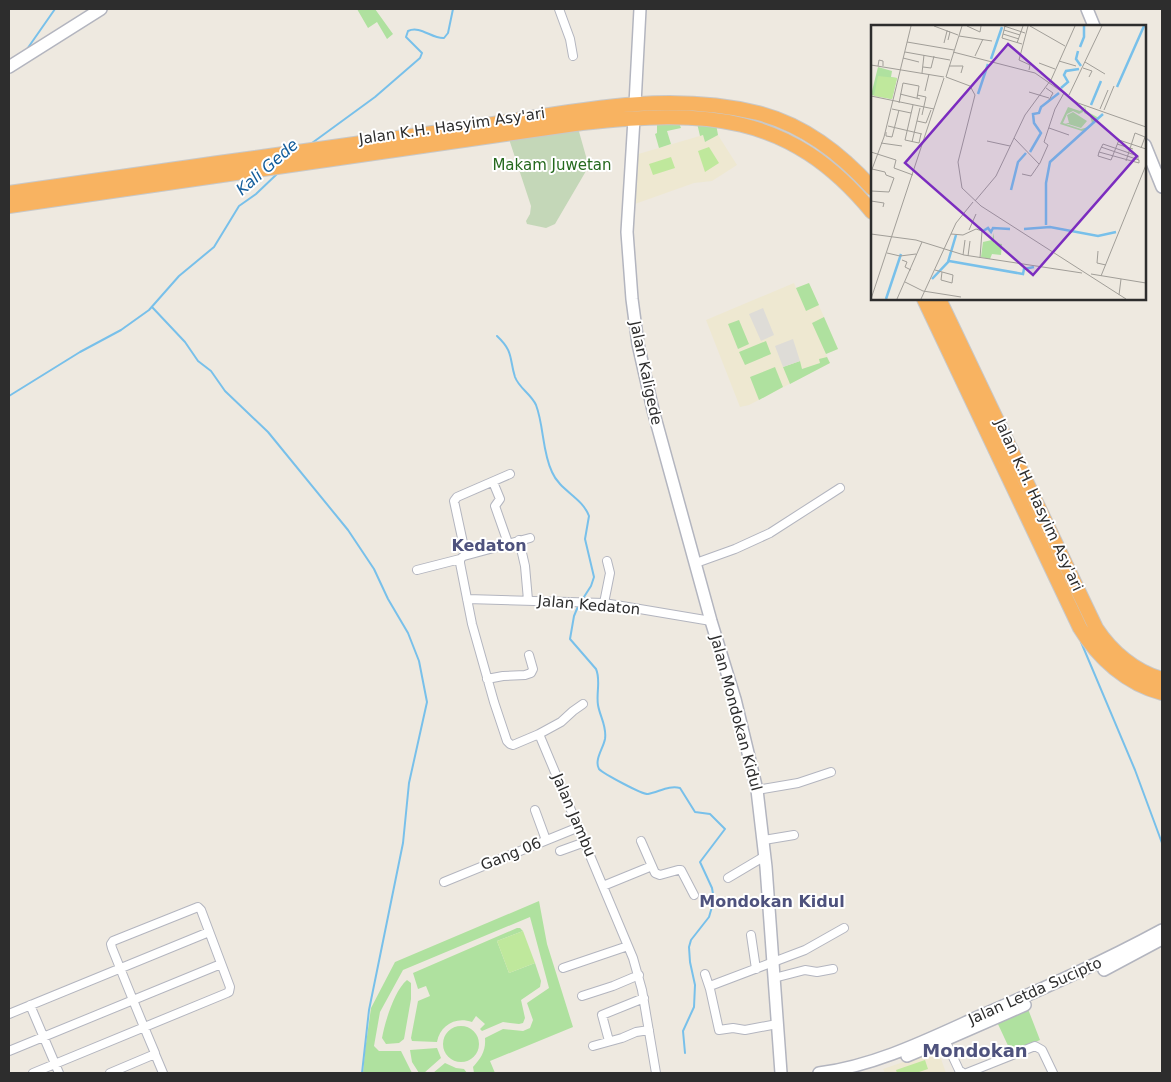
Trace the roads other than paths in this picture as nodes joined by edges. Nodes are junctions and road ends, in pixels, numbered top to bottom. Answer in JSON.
{"nodes":[{"id":1,"x":101,"y":9,"type":"edge"},
{"id":2,"x":559,"y":9,"type":"edge"},
{"id":3,"x":640,"y":9,"type":"edge"},
{"id":4,"x":1087,"y":9,"type":"edge"},
{"id":5,"x":1094,"y":25,"type":"edge"},
{"id":6,"x":573,"y":56,"type":"dead end"},
{"id":7,"x":9,"y":68,"type":"edge"},
{"id":8,"x":635,"y":104,"type":"junction"},
{"id":9,"x":634,"y":119,"type":"junction"},
{"id":10,"x":486,"y":125,"type":"junction"},
{"id":11,"x":565,"y":125,"type":"junction"},
{"id":12,"x":1146,"y":147,"type":"edge"},
{"id":13,"x":1162,"y":186,"type":"edge"},
{"id":14,"x":871,"y":187,"type":"edge"},
{"id":15,"x":9,"y":193,"type":"edge"},
{"id":16,"x":9,"y":206,"type":"edge"},
{"id":17,"x":871,"y":211,"type":"edge"},
{"id":18,"x":924,"y":300,"type":"edge"},
{"id":19,"x":932,"y":300,"type":"edge"},
{"id":20,"x":939,"y":300,"type":"edge"},
{"id":21,"x":943,"y":339,"type":"junction"},
{"id":22,"x":964,"y":350,"type":"junction"},
{"id":23,"x":986,"y":431,"type":"junction"},
{"id":24,"x":510,"y":474,"type":"dead end"},
{"id":25,"x":493,"y":482,"type":"junction"},
{"id":26,"x":840,"y":488,"type":"dead end"},
{"id":27,"x":530,"y":538,"type":"dead end"},
{"id":28,"x":519,"y":540,"type":"junction"},
{"id":29,"x":508,"y":543,"type":"junction"},
{"id":30,"x":462,"y":558,"type":"junction"},
{"id":31,"x":607,"y":562,"type":"dead end"},
{"id":32,"x":696,"y":563,"type":"junction"},
{"id":33,"x":417,"y":570,"type":"dead end"},
{"id":34,"x":467,"y":600,"type":"junction"},
{"id":35,"x":528,"y":600,"type":"junction"},
{"id":36,"x":604,"y":604,"type":"junction"},
{"id":37,"x":711,"y":621,"type":"junction"},
{"id":38,"x":529,"y":655,"type":"dead end"},
{"id":39,"x":1125,"y":668,"type":"junction"},
{"id":40,"x":488,"y":679,"type":"junction"},
{"id":41,"x":1162,"y":679,"type":"edge"},
{"id":42,"x":1162,"y":692,"type":"edge"},
{"id":43,"x":583,"y":704,"type":"dead end"},
{"id":44,"x":539,"y":734,"type":"junction"},
{"id":45,"x":831,"y":772,"type":"dead end"},
{"id":46,"x":757,"y":790,"type":"junction"},
{"id":47,"x":535,"y":810,"type":"dead end"},
{"id":48,"x":579,"y":827,"type":"junction"},
{"id":49,"x":794,"y":835,"type":"dead end"},
{"id":50,"x":546,"y":840,"type":"junction"},
{"id":51,"x":764,"y":840,"type":"junction"},
{"id":52,"x":641,"y":841,"type":"dead end"},
{"id":53,"x":585,"y":842,"type":"junction"},
{"id":54,"x":560,"y":851,"type":"dead end"},
{"id":55,"x":765,"y":856,"type":"junction"},
{"id":56,"x":652,"y":866,"type":"junction"},
{"id":57,"x":728,"y":878,"type":"dead end"},
{"id":58,"x":444,"y":882,"type":"dead end"},
{"id":59,"x":603,"y":886,"type":"junction"},
{"id":60,"x":694,"y":895,"type":"dead end"},
{"id":61,"x":844,"y":928,"type":"dead end"},
{"id":62,"x":1162,"y":930,"type":"edge"},
{"id":63,"x":209,"y":932,"type":"junction"},
{"id":64,"x":751,"y":935,"type":"dead end"},
{"id":65,"x":1162,"y":939,"type":"edge"},
{"id":66,"x":628,"y":946,"type":"junction"},
{"id":67,"x":1124,"y":955,"type":"junction"},
{"id":68,"x":773,"y":963,"type":"junction"},
{"id":69,"x":221,"y":964,"type":"junction"},
{"id":70,"x":120,"y":968,"type":"junction"},
{"id":71,"x":563,"y":968,"type":"dead end"},
{"id":72,"x":756,"y":969,"type":"junction"},
{"id":73,"x":833,"y":969,"type":"dead end"},
{"id":74,"x":705,"y":974,"type":"dead end"},
{"id":75,"x":639,"y":975,"type":"junction"},
{"id":76,"x":774,"y":978,"type":"junction"},
{"id":77,"x":710,"y":986,"type":"junction"},
{"id":78,"x":582,"y":996,"type":"dead end"},
{"id":79,"x":644,"y":998,"type":"junction"},
{"id":80,"x":133,"y":1000,"type":"junction"},
{"id":81,"x":30,"y":1005,"type":"junction"},
{"id":82,"x":997,"y":1013,"type":"junction"},
{"id":83,"x":9,"y":1014,"type":"edge"},
{"id":84,"x":777,"y":1024,"type":"junction"},
{"id":85,"x":144,"y":1027,"type":"junction"},
{"id":86,"x":649,"y":1030,"type":"junction"},
{"id":87,"x":44,"y":1037,"type":"junction"},
{"id":88,"x":946,"y":1040,"type":"junction"},
{"id":89,"x":609,"y":1041,"type":"junction"},
{"id":90,"x":593,"y":1046,"type":"dead end"},
{"id":91,"x":9,"y":1051,"type":"edge"},
{"id":92,"x":155,"y":1054,"type":"junction"},
{"id":93,"x":55,"y":1064,"type":"junction"},
{"id":94,"x":834,"y":1072,"type":"edge"},
{"id":95,"x":33,"y":1073,"type":"edge"},
{"id":96,"x":59,"y":1073,"type":"edge"},
{"id":97,"x":110,"y":1073,"type":"edge"},
{"id":98,"x":163,"y":1073,"type":"edge"},
{"id":99,"x":656,"y":1073,"type":"edge"},
{"id":100,"x":781,"y":1073,"type":"edge"},
{"id":101,"x":819,"y":1073,"type":"edge"},
{"id":102,"x":856,"y":1073,"type":"edge"},
{"id":103,"x":965,"y":1073,"type":"edge"},
{"id":104,"x":1053,"y":1073,"type":"edge"}],
"edges":[{"from":1,"to":7,"type":"street"},
{"from":2,"to":6,"type":"street"},
{"from":3,"to":8,"type":"street"},
{"from":4,"to":5,"type":"street"},
{"from":8,"to":10,"type":"highway","name":"Jalan K.H. Hasyim Asy'ari"},
{"from":8,"to":14,"type":"highway","name":"Jalan K.H. Hasyim Asy'ari"},
{"from":9,"to":11,"type":"highway","name":"Jalan K.H. Hasyim Asy'ari"},
{"from":9,"to":17,"type":"highway","name":"Jalan K.H. Hasyim Asy'ari"},
{"from":9,"to":32,"type":"street","name":"Jalan Kaligede"},
{"from":10,"to":11,"type":"highway"},
{"from":10,"to":15,"type":"highway","name":"Jalan K.H. Hasyim Asy'ari"},
{"from":11,"to":16,"type":"highway","name":"Jalan K.H. Hasyim Asy'ari"},
{"from":12,"to":13,"type":"street"},
{"from":18,"to":21,"type":"highway","name":"Jalan K.H. Hasyim Asy'ari"},
{"from":19,"to":21,"type":"highway"},
{"from":20,"to":22,"type":"highway","name":"Jalan K.H. Hasyim Asy'ari"},
{"from":21,"to":23,"type":"highway","name":"Jalan K.H. Hasyim Asy'ari"},
{"from":22,"to":23,"type":"highway"},
{"from":22,"to":39,"type":"highway","name":"Jalan K.H. Hasyim Asy'ari"},
{"from":23,"to":39,"type":"highway","name":"Jalan K.H. Hasyim Asy'ari"},
{"from":24,"to":25,"type":"street"},
{"from":25,"to":29,"type":"street"},
{"from":25,"to":30,"type":"street"},
{"from":26,"to":32,"type":"street"},
{"from":27,"to":28,"type":"street"},
{"from":28,"to":29,"type":"street"},
{"from":28,"to":35,"type":"street"},
{"from":29,"to":30,"type":"street"},
{"from":30,"to":33,"type":"street"},
{"from":30,"to":34,"type":"street"},
{"from":31,"to":36,"type":"street"},
{"from":32,"to":37,"type":"street","name":"Jalan Kaligede"},
{"from":34,"to":35,"type":"street","name":"Jalan Kedaton"},
{"from":34,"to":40,"type":"street"},
{"from":35,"to":36,"type":"street","name":"Jalan Kedaton"},
{"from":36,"to":37,"type":"street","name":"Jalan Kedaton"},
{"from":37,"to":46,"type":"street","name":"Jalan Mondokan Kidul"},
{"from":38,"to":40,"type":"street"},
{"from":39,"to":41,"type":"highway","name":"Jalan K.H. Hasyim Asy'ari"},
{"from":39,"to":42,"type":"highway","name":"Jalan K.H. Hasyim Asy'ari"},
{"from":40,"to":44,"type":"street"},
{"from":43,"to":44,"type":"street"},
{"from":44,"to":48,"type":"street","name":"Jalan Jambu"},
{"from":45,"to":46,"type":"street"},
{"from":46,"to":51,"type":"street","name":"Jalan Mondokan Kidul"},
{"from":47,"to":50,"type":"street"},
{"from":48,"to":50,"type":"street","name":"Gang 06"},
{"from":48,"to":53,"type":"street","name":"Jalan Jambu"},
{"from":49,"to":51,"type":"street"},
{"from":50,"to":58,"type":"street","name":"Gang 06"},
{"from":51,"to":55,"type":"street","name":"Jalan Mondokan Kidul"},
{"from":52,"to":56,"type":"street"},
{"from":53,"to":54,"type":"street"},
{"from":53,"to":59,"type":"street","name":"Jalan Jambu"},
{"from":55,"to":57,"type":"street"},
{"from":55,"to":68,"type":"street","name":"Jalan Mondokan Kidul"},
{"from":56,"to":59,"type":"street"},
{"from":56,"to":60,"type":"street"},
{"from":59,"to":66,"type":"street","name":"Jalan Jambu"},
{"from":61,"to":68,"type":"street"},
{"from":62,"to":67,"type":"street","name":"Jalan Letda Sucipto"},
{"from":63,"to":69,"type":"street"},
{"from":63,"to":70,"type":"street"},
{"from":63,"to":70,"type":"street"},
{"from":64,"to":72,"type":"street"},
{"from":65,"to":67,"type":"street","name":"Jalan Letda Sucipto"},
{"from":66,"to":71,"type":"street"},
{"from":66,"to":75,"type":"street","name":"Jalan Jambu"},
{"from":67,"to":82,"type":"street","name":"Jalan Letda Sucipto"},
{"from":68,"to":72,"type":"street"},
{"from":68,"to":76,"type":"street","name":"Jalan Mondokan Kidul"},
{"from":69,"to":80,"type":"street"},
{"from":69,"to":85,"type":"street"},
{"from":70,"to":80,"type":"street"},
{"from":70,"to":81,"type":"street"},
{"from":72,"to":77,"type":"street"},
{"from":73,"to":76,"type":"street"},
{"from":74,"to":77,"type":"street"},
{"from":75,"to":78,"type":"street"},
{"from":75,"to":79,"type":"street","name":"Jalan Jambu"},
{"from":76,"to":84,"type":"street","name":"Jalan Mondokan Kidul"},
{"from":77,"to":84,"type":"street"},
{"from":79,"to":86,"type":"street","name":"Jalan Jambu"},
{"from":79,"to":89,"type":"street"},
{"from":80,"to":85,"type":"street"},
{"from":80,"to":87,"type":"street"},
{"from":81,"to":83,"type":"street"},
{"from":81,"to":87,"type":"street"},
{"from":82,"to":88,"type":"street","name":"Jalan Letda Sucipto"},
{"from":82,"to":94,"type":"street","name":"Jalan Letda Sucipto"},
{"from":84,"to":100,"type":"street","name":"Jalan Mondokan Kidul"},
{"from":85,"to":92,"type":"street"},
{"from":85,"to":93,"type":"street"},
{"from":86,"to":89,"type":"street"},
{"from":86,"to":99,"type":"street","name":"Jalan Jambu"},
{"from":87,"to":91,"type":"street"},
{"from":87,"to":93,"type":"street"},
{"from":88,"to":102,"type":"street","name":"Jalan Letda Sucipto"},
{"from":88,"to":103,"type":"street"},
{"from":89,"to":90,"type":"street"},
{"from":92,"to":97,"type":"street"},
{"from":92,"to":98,"type":"street"},
{"from":93,"to":95,"type":"street"},
{"from":93,"to":96,"type":"street"},
{"from":94,"to":101,"type":"street","name":"Jalan Letda Sucipto"},
{"from":103,"to":104,"type":"street"}]}
